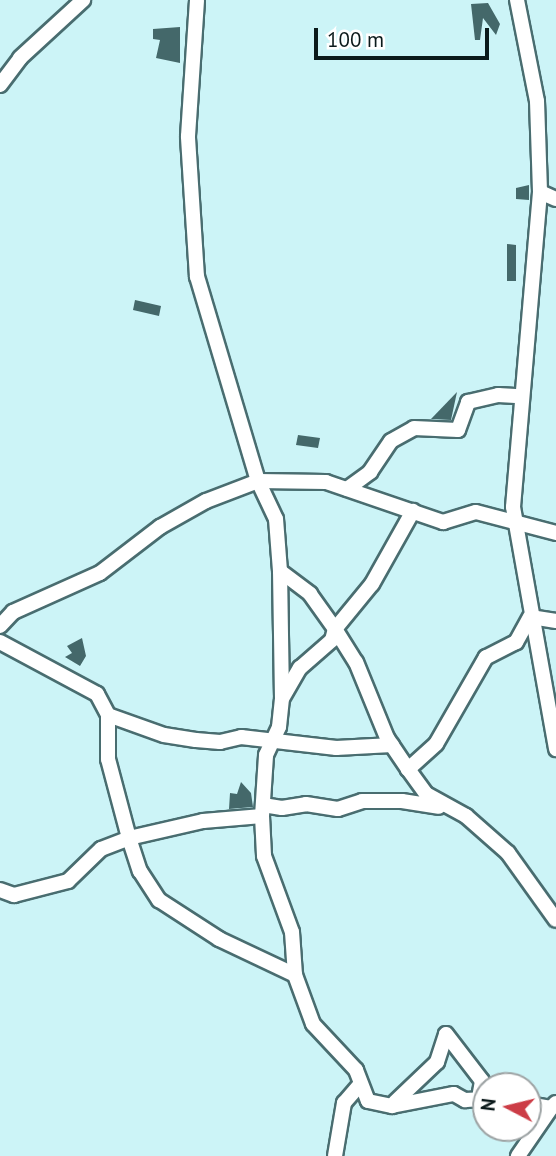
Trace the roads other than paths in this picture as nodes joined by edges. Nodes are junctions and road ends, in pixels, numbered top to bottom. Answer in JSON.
{"nodes":[{"id":1,"x":83,"y":0,"type":"edge"},
{"id":2,"x":197,"y":0,"type":"edge"},
{"id":3,"x":517,"y":0,"type":"edge"},
{"id":4,"x":0,"y":85,"type":"edge"},
{"id":5,"x":540,"y":192,"type":"junction"},
{"id":6,"x":556,"y":199,"type":"edge"},
{"id":7,"x":520,"y":397,"type":"junction"},
{"id":8,"x":258,"y":481,"type":"junction"},
{"id":9,"x":347,"y":489,"type":"junction"},
{"id":10,"x":413,"y":511,"type":"junction"},
{"id":11,"x":514,"y":521,"type":"junction"},
{"id":12,"x":556,"y":533,"type":"edge"},
{"id":13,"x":280,"y":571,"type":"junction"},
{"id":14,"x":530,"y":617,"type":"junction"},
{"id":15,"x":556,"y":621,"type":"edge"},
{"id":16,"x":0,"y":626,"type":"edge"},
{"id":17,"x":335,"y":629,"type":"junction"},
{"id":18,"x":0,"y":642,"type":"edge"},
{"id":19,"x":282,"y":698,"type":"junction"},
{"id":20,"x":108,"y":715,"type":"junction"},
{"id":21,"x":272,"y":741,"type":"junction"},
{"id":22,"x":391,"y":745,"type":"junction"},
{"id":23,"x":556,"y":749,"type":"edge"},
{"id":24,"x":408,"y":769,"type":"junction"},
{"id":25,"x":262,"y":811,"type":"junction"},
{"id":26,"x":450,"y":811,"type":"junction"},
{"id":27,"x":129,"y":838,"type":"junction"},
{"id":28,"x":0,"y":890,"type":"edge"},
{"id":29,"x":556,"y":920,"type":"edge"},
{"id":30,"x":295,"y":975,"type":"junction"},
{"id":31,"x":475,"y":1072,"type":"edge"},
{"id":32,"x":359,"y":1086,"type":"junction"},
{"id":33,"x":472,"y":1099,"type":"edge"},
{"id":34,"x":392,"y":1106,"type":"junction"},
{"id":35,"x":553,"y":1106,"type":"edge"},
{"id":36,"x":335,"y":1156,"type":"edge"},
{"id":37,"x":518,"y":1156,"type":"edge"}],
"edges":[{"from":1,"to":4,"type":"street"},
{"from":2,"to":8,"type":"street"},
{"from":3,"to":5,"type":"street"},
{"from":5,"to":6,"type":"street"},
{"from":5,"to":7,"type":"street"},
{"from":7,"to":9,"type":"street"},
{"from":7,"to":11,"type":"street"},
{"from":8,"to":9,"type":"street"},
{"from":8,"to":13,"type":"street"},
{"from":8,"to":16,"type":"street"},
{"from":9,"to":10,"type":"street"},
{"from":10,"to":11,"type":"street"},
{"from":10,"to":17,"type":"street"},
{"from":11,"to":12,"type":"street"},
{"from":11,"to":14,"type":"street"},
{"from":13,"to":17,"type":"street"},
{"from":13,"to":19,"type":"street"},
{"from":14,"to":15,"type":"street"},
{"from":14,"to":23,"type":"street"},
{"from":14,"to":24,"type":"street"},
{"from":17,"to":19,"type":"street"},
{"from":17,"to":22,"type":"street"},
{"from":18,"to":20,"type":"street"},
{"from":19,"to":21,"type":"street"},
{"from":20,"to":21,"type":"street"},
{"from":20,"to":27,"type":"street"},
{"from":21,"to":22,"type":"street"},
{"from":21,"to":25,"type":"street"},
{"from":22,"to":24,"type":"street"},
{"from":24,"to":26,"type":"street"},
{"from":25,"to":26,"type":"street"},
{"from":25,"to":27,"type":"street"},
{"from":25,"to":30,"type":"street"},
{"from":26,"to":29,"type":"street"},
{"from":27,"to":28,"type":"street"},
{"from":27,"to":30,"type":"street"},
{"from":30,"to":32,"type":"street"},
{"from":31,"to":34,"type":"street"},
{"from":32,"to":34,"type":"street"},
{"from":32,"to":36,"type":"street"},
{"from":33,"to":34,"type":"street"},
{"from":35,"to":37,"type":"street"}]}
